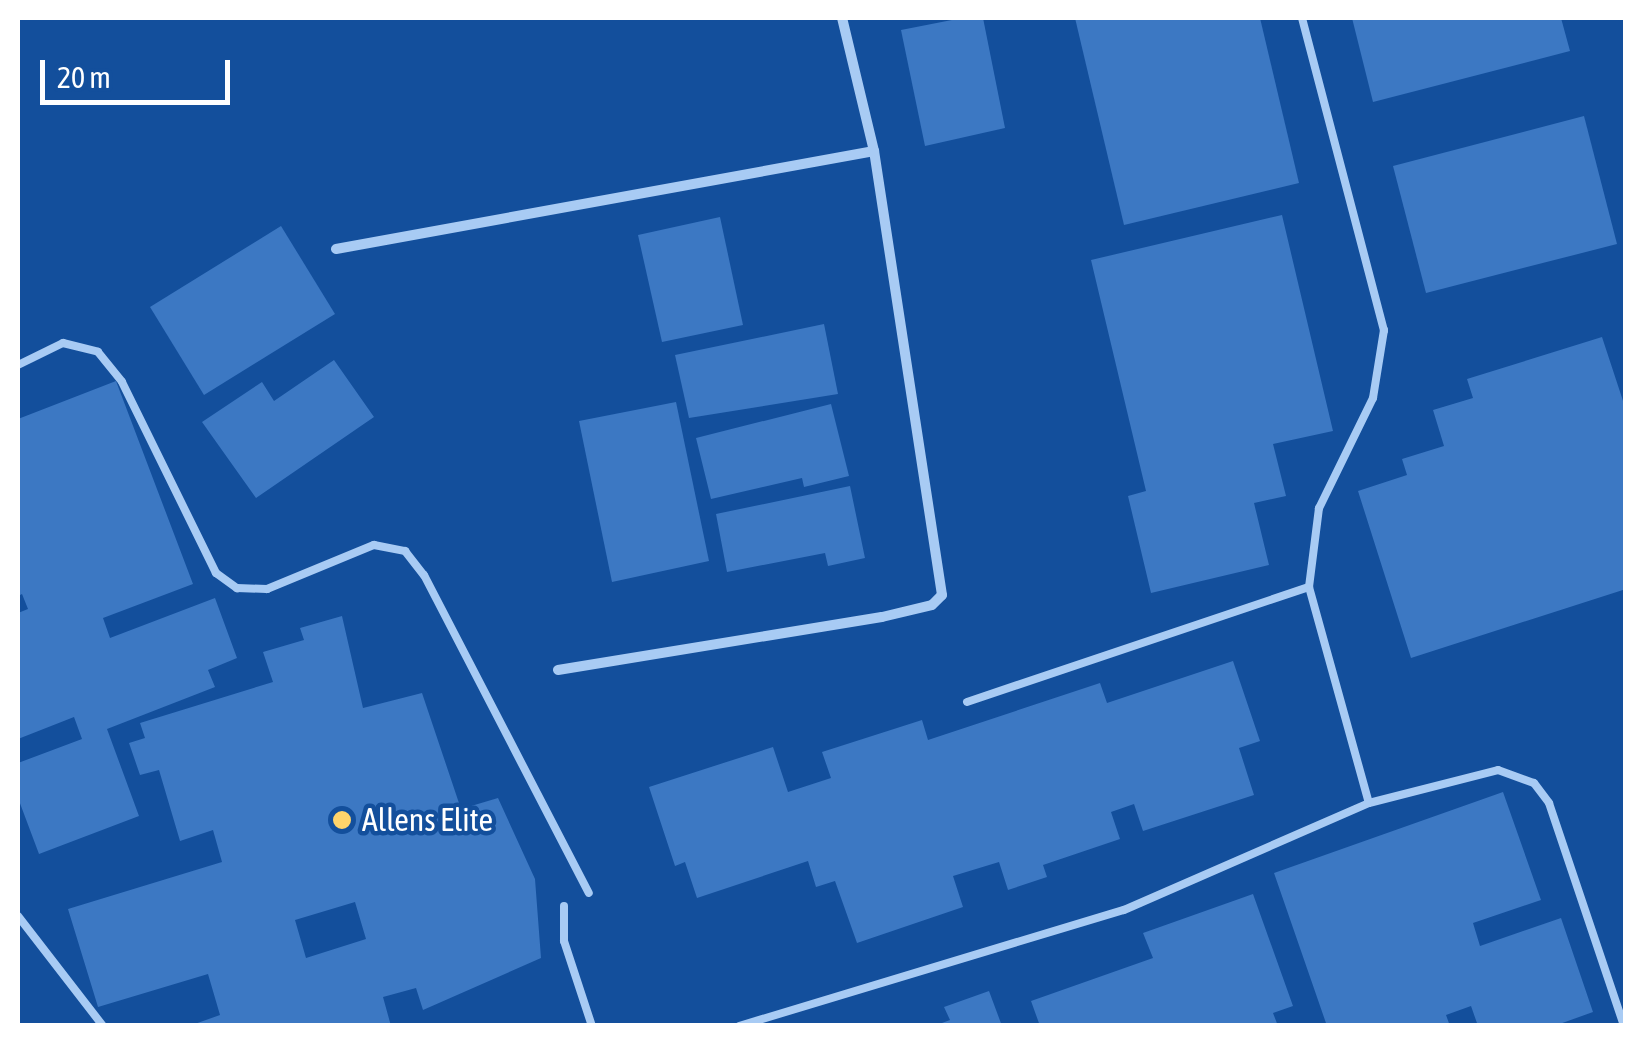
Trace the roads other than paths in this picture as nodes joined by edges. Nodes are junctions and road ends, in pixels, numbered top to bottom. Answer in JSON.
{"nodes":[{"id":1,"x":842,"y":18,"type":"edge"},
{"id":2,"x":1302,"y":18,"type":"edge"},
{"id":3,"x":874,"y":151,"type":"junction"},
{"id":4,"x":336,"y":249,"type":"dead end"},
{"id":5,"x":18,"y":364,"type":"edge"},
{"id":6,"x":1309,"y":587,"type":"junction"},
{"id":7,"x":558,"y":670,"type":"dead end"},
{"id":8,"x":967,"y":702,"type":"dead end"},
{"id":9,"x":1369,"y":804,"type":"junction"},
{"id":10,"x":588,"y":892,"type":"dead end"},
{"id":11,"x":564,"y":906,"type":"dead end"},
{"id":12,"x":18,"y":916,"type":"edge"},
{"id":13,"x":102,"y":1026,"type":"edge"},
{"id":14,"x":592,"y":1026,"type":"edge"},
{"id":15,"x":739,"y":1026,"type":"edge"},
{"id":16,"x":1624,"y":1026,"type":"edge"}],
"edges":[{"from":1,"to":3,"type":"street"},
{"from":2,"to":6,"type":"lane"},
{"from":3,"to":4,"type":"street"},
{"from":3,"to":7,"type":"street"},
{"from":5,"to":10,"type":"lane"},
{"from":6,"to":8,"type":"lane"},
{"from":6,"to":9,"type":"lane"},
{"from":9,"to":15,"type":"lane"},
{"from":9,"to":16,"type":"lane"},
{"from":11,"to":14,"type":"lane"},
{"from":12,"to":13,"type":"lane"}]}
